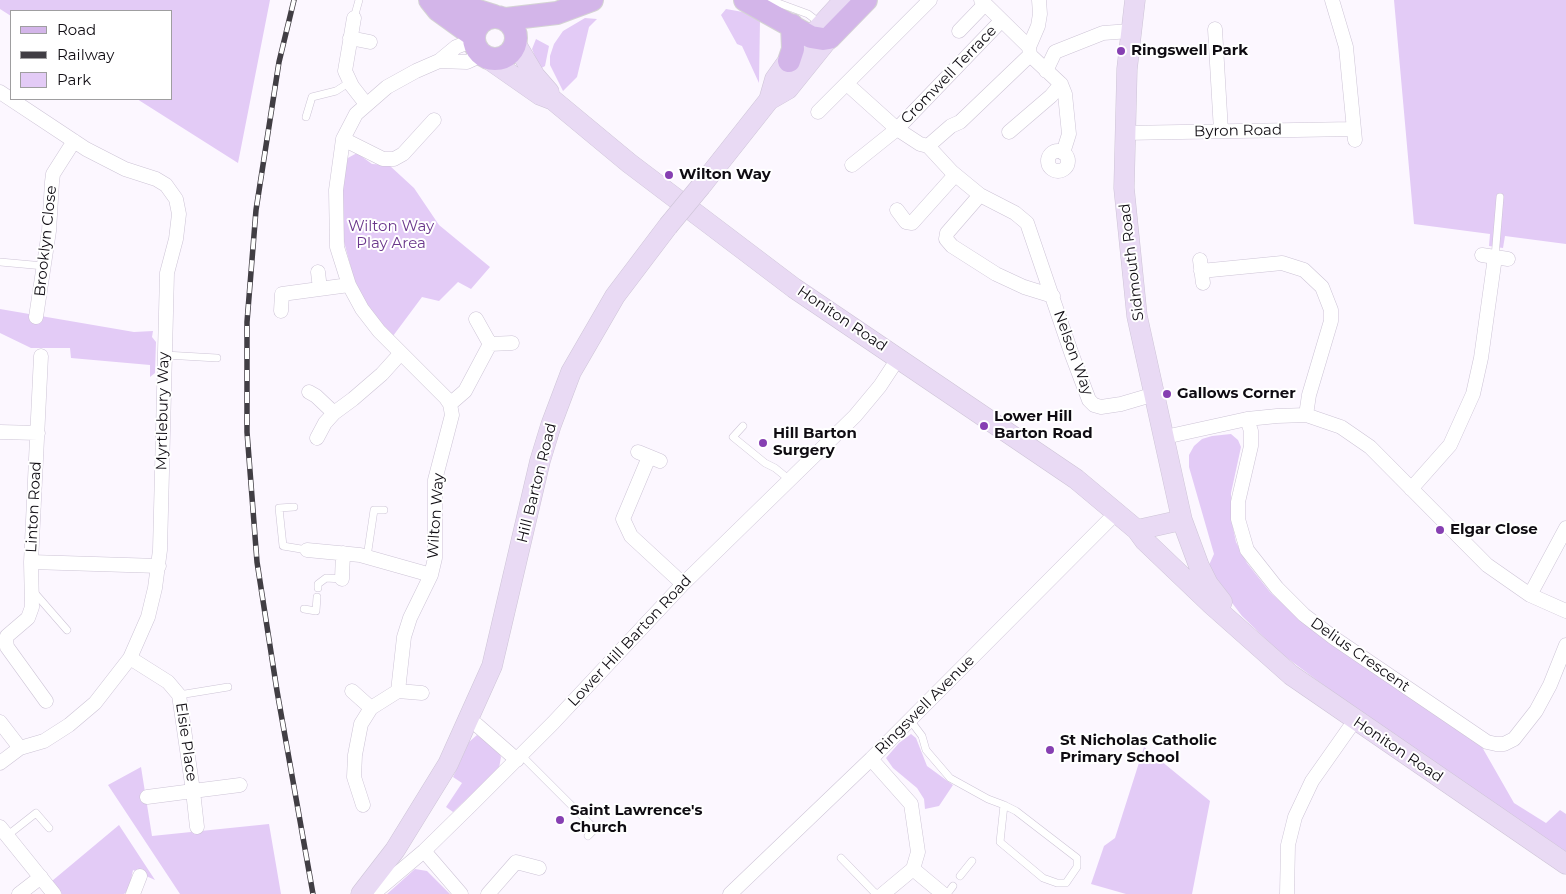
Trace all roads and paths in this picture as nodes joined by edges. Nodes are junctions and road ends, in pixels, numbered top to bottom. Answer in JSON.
{"nodes":[{"id":1,"x":359,"y":0,"type":"edge"},
{"id":2,"x":430,"y":0,"type":"edge"},
{"id":3,"x":444,"y":0,"type":"edge"},
{"id":4,"x":592,"y":0,"type":"edge"},
{"id":5,"x":745,"y":0,"type":"edge"},
{"id":6,"x":770,"y":0,"type":"edge"},
{"id":7,"x":844,"y":0,"type":"edge"},
{"id":8,"x":866,"y":0,"type":"edge"},
{"id":9,"x":930,"y":0,"type":"edge"},
{"id":10,"x":1039,"y":0,"type":"edge"},
{"id":11,"x":1135,"y":0,"type":"edge"},
{"id":12,"x":1332,"y":0,"type":"edge"},
{"id":13,"x":983,"y":2,"type":"edge"},
{"id":14,"x":557,"y":12,"type":"junction"},
{"id":15,"x":354,"y":18,"type":"joint"},
{"id":16,"x":500,"y":18,"type":"junction"},
{"id":17,"x":1001,"y":21,"type":"junction"},
{"id":18,"x":792,"y":26,"type":"junction"},
{"id":19,"x":1216,"y":29,"type":"dead end"},
{"id":20,"x":959,"y":30,"type":"dead end"},
{"id":21,"x":1130,"y":32,"type":"junction"},
{"id":22,"x":820,"y":33,"type":"junction"},
{"id":23,"x":350,"y":38,"type":"junction"},
{"id":24,"x":370,"y":42,"type":"dead end"},
{"id":25,"x":516,"y":43,"type":"junction"},
{"id":26,"x":479,"y":47,"type":"junction"},
{"id":27,"x":1055,"y":52,"type":"junction"},
{"id":28,"x":1031,"y":54,"type":"junction"},
{"id":29,"x":789,"y":61,"type":"junction"},
{"id":30,"x":1046,"y":72,"type":"junction"},
{"id":31,"x":350,"y":82,"type":"junction"},
{"id":32,"x":848,"y":84,"type":"junction"},
{"id":33,"x":1061,"y":84,"type":"junction"},
{"id":34,"x":12,"y":100,"type":"edge"},
{"id":35,"x":553,"y":100,"type":"junction"},
{"id":36,"x":769,"y":100,"type":"junction"},
{"id":37,"x":366,"y":104,"type":"junction"},
{"id":38,"x":818,"y":112,"type":"dead end"},
{"id":39,"x":306,"y":116,"type":"dead end"},
{"id":40,"x":434,"y":120,"type":"dead end"},
{"id":41,"x":897,"y":130,"type":"junction"},
{"id":42,"x":1221,"y":131,"type":"junction"},
{"id":43,"x":1009,"y":132,"type":"dead end"},
{"id":44,"x":1123,"y":133,"type":"junction"},
{"id":45,"x":342,"y":139,"type":"junction"},
{"id":46,"x":74,"y":141,"type":"junction"},
{"id":47,"x":928,"y":146,"type":"junction"},
{"id":48,"x":1063,"y":153,"type":"dead end"},
{"id":49,"x":852,"y":165,"type":"dead end"},
{"id":50,"x":955,"y":175,"type":"junction"},
{"id":51,"x":980,"y":195,"type":"junction"},
{"id":52,"x":1500,"y":197,"type":"dead end"},
{"id":53,"x":897,"y":210,"type":"dead end"},
{"id":54,"x":1495,"y":257,"type":"joint"},
{"id":55,"x":0,"y":262,"type":"edge"},
{"id":56,"x":44,"y":266,"type":"junction"},
{"id":57,"x":1201,"y":271,"type":"dead end"},
{"id":58,"x":318,"y":272,"type":"dead end"},
{"id":59,"x":349,"y":285,"type":"junction"},
{"id":60,"x":320,"y":289,"type":"junction"},
{"id":61,"x":1054,"y":296,"type":"junction"},
{"id":62,"x":280,"y":312,"type":"dead end"},
{"id":63,"x":36,"y":317,"type":"dead end"},
{"id":64,"x":476,"y":319,"type":"dead end"},
{"id":65,"x":490,"y":344,"type":"junction"},
{"id":66,"x":512,"y":344,"type":"dead end"},
{"id":67,"x":400,"y":354,"type":"junction"},
{"id":68,"x":164,"y":355,"type":"junction"},
{"id":69,"x":41,"y":356,"type":"dead end"},
{"id":70,"x":899,"y":357,"type":"junction"},
{"id":71,"x":217,"y":358,"type":"dead end"},
{"id":72,"x":309,"y":392,"type":"dead end"},
{"id":73,"x":1156,"y":394,"type":"junction"},
{"id":74,"x":450,"y":404,"type":"junction"},
{"id":75,"x":334,"y":413,"type":"junction"},
{"id":76,"x":1306,"y":415,"type":"junction"},
{"id":77,"x":1248,"y":419,"type":"junction"},
{"id":78,"x":743,"y":426,"type":"dead end"},
{"id":79,"x":0,"y":432,"type":"edge"},
{"id":80,"x":38,"y":433,"type":"junction"},
{"id":81,"x":1165,"y":437,"type":"junction"},
{"id":82,"x":317,"y":438,"type":"dead end"},
{"id":83,"x":649,"y":456,"type":"dead end"},
{"id":84,"x":791,"y":481,"type":"junction"},
{"id":85,"x":1411,"y":489,"type":"junction"},
{"id":86,"x":294,"y":507,"type":"dead end"},
{"id":87,"x":384,"y":510,"type":"dead end"},
{"id":88,"x":1116,"y":513,"type":"junction"},
{"id":89,"x":1182,"y":520,"type":"junction"},
{"id":90,"x":1566,"y":528,"type":"edge"},
{"id":91,"x":1137,"y":530,"type":"junction"},
{"id":92,"x":307,"y":550,"type":"joint"},
{"id":93,"x":343,"y":553,"type":"junction"},
{"id":94,"x":367,"y":557,"type":"junction"},
{"id":95,"x":32,"y":562,"type":"junction"},
{"id":96,"x":159,"y":566,"type":"junction"},
{"id":97,"x":431,"y":575,"type":"junction"},
{"id":98,"x":342,"y":579,"type":"joint"},
{"id":99,"x":683,"y":584,"type":"junction"},
{"id":100,"x":318,"y":588,"type":"dead end"},
{"id":101,"x":31,"y":589,"type":"junction"},
{"id":102,"x":1530,"y":595,"type":"junction"},
{"id":103,"x":317,"y":598,"type":"dead end"},
{"id":104,"x":304,"y":609,"type":"dead end"},
{"id":105,"x":1566,"y":611,"type":"edge"},
{"id":106,"x":1238,"y":626,"type":"junction"},
{"id":107,"x":67,"y":630,"type":"dead end"},
{"id":108,"x":3,"y":643,"type":"edge"},
{"id":109,"x":1566,"y":645,"type":"edge"},
{"id":110,"x":130,"y":658,"type":"junction"},
{"id":111,"x":228,"y":687,"type":"dead end"},
{"id":112,"x":352,"y":691,"type":"dead end"},
{"id":113,"x":398,"y":691,"type":"junction"},
{"id":114,"x":422,"y":693,"type":"dead end"},
{"id":115,"x":179,"y":694,"type":"junction"},
{"id":116,"x":46,"y":701,"type":"dead end"},
{"id":117,"x":371,"y":708,"type":"junction"},
{"id":118,"x":468,"y":720,"type":"junction"},
{"id":119,"x":910,"y":720,"type":"junction"},
{"id":120,"x":1355,"y":720,"type":"junction"},
{"id":121,"x":0,"y":722,"type":"edge"},
{"id":122,"x":20,"y":748,"type":"junction"},
{"id":123,"x":519,"y":757,"type":"junction"},
{"id":124,"x":871,"y":759,"type":"junction"},
{"id":125,"x":0,"y":763,"type":"edge"},
{"id":126,"x":240,"y":785,"type":"dead end"},
{"id":127,"x":193,"y":791,"type":"junction"},
{"id":128,"x":147,"y":798,"type":"dead end"},
{"id":129,"x":362,"y":805,"type":"dead end"},
{"id":130,"x":1004,"y":805,"type":"junction"},
{"id":131,"x":197,"y":827,"type":"dead end"},
{"id":132,"x":49,"y":828,"type":"dead end"},
{"id":133,"x":4,"y":831,"type":"edge"},
{"id":134,"x":588,"y":836,"type":"dead end"},
{"id":135,"x":424,"y":851,"type":"junction"},
{"id":136,"x":841,"y":858,"type":"dead end"},
{"id":137,"x":972,"y":861,"type":"dead end"},
{"id":138,"x":1566,"y":864,"type":"edge"},
{"id":139,"x":539,"y":868,"type":"dead end"},
{"id":140,"x":913,"y":869,"type":"junction"},
{"id":141,"x":140,"y":876,"type":"dead end"},
{"id":142,"x":960,"y":876,"type":"dead end"},
{"id":143,"x":40,"y":877,"type":"junction"},
{"id":144,"x":948,"y":891,"type":"edge"},
{"id":145,"x":19,"y":894,"type":"edge"},
{"id":146,"x":54,"y":894,"type":"edge"},
{"id":147,"x":133,"y":894,"type":"edge"},
{"id":148,"x":361,"y":894,"type":"edge"},
{"id":149,"x":373,"y":894,"type":"edge"},
{"id":150,"x":461,"y":894,"type":"edge"},
{"id":151,"x":488,"y":894,"type":"edge"},
{"id":152,"x":730,"y":894,"type":"edge"},
{"id":153,"x":881,"y":894,"type":"edge"},
{"id":154,"x":1287,"y":894,"type":"edge"}],
"edges":[{"from":1,"to":15,"type":"lane"},
{"from":2,"to":26,"type":"main road","name":"Honiton Road"},
{"from":3,"to":16,"type":"main road"},
{"from":4,"to":14,"type":"main road"},
{"from":5,"to":18,"type":"main road"},
{"from":6,"to":22,"type":"lane"},
{"from":7,"to":22,"type":"main road","name":"Hill Barton Road"},
{"from":8,"to":22,"type":"main road","name":"Hill Barton Road"},
{"from":9,"to":32,"type":"street"},
{"from":10,"to":28,"type":"street"},
{"from":11,"to":21,"type":"main road","name":"Sidmouth Road"},
{"from":12,"to":42,"type":"street","name":"Byron Road"},
{"from":13,"to":17,"type":"street"},
{"from":13,"to":20,"type":"street"},
{"from":14,"to":16,"type":"main road"},
{"from":14,"to":25,"type":"main road"},
{"from":15,"to":23,"type":"street"},
{"from":16,"to":25,"type":"main road"},
{"from":16,"to":26,"type":"main road"},
{"from":17,"to":28,"type":"street"},
{"from":17,"to":41,"type":"street","name":"Cromwell Terrace"},
{"from":18,"to":22,"type":"main road"},
{"from":18,"to":29,"type":"main road"},
{"from":19,"to":42,"type":"street"},
{"from":21,"to":27,"type":"street"},
{"from":21,"to":44,"type":"main road","name":"Sidmouth Road"},
{"from":22,"to":29,"type":"main road","name":"Hill Barton Road"},
{"from":22,"to":36,"type":"main road","name":"Hill Barton Road"},
{"from":23,"to":24,"type":"street"},
{"from":23,"to":31,"type":"street"},
{"from":25,"to":26,"type":"main road"},
{"from":25,"to":35,"type":"main road","name":"Honiton Road"},
{"from":26,"to":35,"type":"main road","name":"Honiton Road"},
{"from":26,"to":37,"type":"street"},
{"from":27,"to":28,"type":"street"},
{"from":27,"to":30,"type":"street"},
{"from":28,"to":30,"type":"street"},
{"from":28,"to":47,"type":"street"},
{"from":29,"to":36,"type":"main road","name":"Hill Barton Road"},
{"from":30,"to":33,"type":"street"},
{"from":31,"to":37,"type":"street"},
{"from":31,"to":39,"type":"lane"},
{"from":32,"to":38,"type":"street"},
{"from":32,"to":41,"type":"street"},
{"from":33,"to":43,"type":"street"},
{"from":33,"to":48,"type":"street"},
{"from":34,"to":46,"type":"street","name":"Myrtlebury Way"},
{"from":35,"to":70,"type":"main road","name":"Honiton Road"},
{"from":36,"to":118,"type":"main road","name":"Hill Barton Road","bridge":true},
{"from":37,"to":45,"type":"street"},
{"from":40,"to":45,"type":"street"},
{"from":41,"to":47,"type":"street"},
{"from":41,"to":49,"type":"street","name":"Cromwell Terrace"},
{"from":42,"to":44,"type":"street","name":"Byron Road"},
{"from":44,"to":73,"type":"main road","name":"Sidmouth Road"},
{"from":45,"to":59,"type":"street"},
{"from":46,"to":56,"type":"street","name":"Brooklyn Close"},
{"from":46,"to":68,"type":"street","name":"Myrtlebury Way"},
{"from":47,"to":50,"type":"street","name":"Nelson Way"},
{"from":50,"to":51,"type":"street","name":"Nelson Way"},
{"from":50,"to":53,"type":"street"},
{"from":51,"to":61,"type":"street","name":"Nelson Way"},
{"from":51,"to":61,"type":"street","name":"Nelson Way"},
{"from":52,"to":54,"type":"lane"},
{"from":54,"to":85,"type":"street"},
{"from":55,"to":56,"type":"lane"},
{"from":56,"to":63,"type":"street","name":"Brooklyn Close"},
{"from":57,"to":76,"type":"street"},
{"from":58,"to":60,"type":"street"},
{"from":59,"to":60,"type":"street"},
{"from":59,"to":67,"type":"street"},
{"from":60,"to":62,"type":"street"},
{"from":61,"to":73,"type":"street","name":"Nelson Way"},
{"from":64,"to":65,"type":"street"},
{"from":65,"to":66,"type":"street"},
{"from":65,"to":74,"type":"street"},
{"from":67,"to":74,"type":"street"},
{"from":67,"to":75,"type":"street"},
{"from":68,"to":71,"type":"lane"},
{"from":68,"to":96,"type":"street","name":"Myrtlebury Way"},
{"from":69,"to":80,"type":"street","name":"Linton Road"},
{"from":70,"to":84,"type":"street","name":"Lower Hill Barton Road"},
{"from":70,"to":88,"type":"main road","name":"Honiton Road"},
{"from":72,"to":75,"type":"street"},
{"from":73,"to":81,"type":"main road","name":"Sidmouth Road"},
{"from":74,"to":97,"type":"street","name":"Wilton Way"},
{"from":75,"to":82,"type":"street"},
{"from":76,"to":77,"type":"street"},
{"from":76,"to":85,"type":"street"},
{"from":77,"to":81,"type":"street"},
{"from":77,"to":109,"type":"street","name":"Delius Crescent"},
{"from":78,"to":84,"type":"lane"},
{"from":79,"to":80,"type":"street"},
{"from":80,"to":95,"type":"street","name":"Linton Road"},
{"from":81,"to":89,"type":"main road","name":"Sidmouth Road"},
{"from":83,"to":99,"type":"street"},
{"from":84,"to":99,"type":"street","name":"Lower Hill Barton Road"},
{"from":85,"to":102,"type":"street"},
{"from":86,"to":92,"type":"lane"},
{"from":87,"to":94,"type":"lane"},
{"from":88,"to":91,"type":"main road","name":"Honiton Road"},
{"from":88,"to":119,"type":"street","name":"Ringswell Avenue"},
{"from":89,"to":91,"type":"main road"},
{"from":89,"to":106,"type":"main road","name":"Honiton Road"},
{"from":90,"to":102,"type":"street"},
{"from":91,"to":106,"type":"main road","name":"Honiton Road"},
{"from":92,"to":93,"type":"street"},
{"from":93,"to":94,"type":"street"},
{"from":93,"to":98,"type":"street"},
{"from":94,"to":97,"type":"street"},
{"from":95,"to":96,"type":"street","name":"Linton Road"},
{"from":95,"to":101,"type":"street"},
{"from":96,"to":110,"type":"street","name":"Myrtlebury Way"},
{"from":97,"to":113,"type":"street","name":"Wilton Way"},
{"from":98,"to":100,"type":"lane"},
{"from":99,"to":123,"type":"street","name":"Lower Hill Barton Road"},
{"from":101,"to":107,"type":"lane"},
{"from":101,"to":108,"type":"street"},
{"from":102,"to":105,"type":"street"},
{"from":103,"to":104,"type":"lane"},
{"from":106,"to":120,"type":"main road","name":"Honiton Road"},
{"from":108,"to":116,"type":"street"},
{"from":110,"to":115,"type":"street","name":"Elsie Place"},
{"from":110,"to":122,"type":"street","name":"Myrtlebury Way"},
{"from":111,"to":115,"type":"lane"},
{"from":112,"to":117,"type":"street"},
{"from":113,"to":114,"type":"street"},
{"from":113,"to":117,"type":"street"},
{"from":115,"to":127,"type":"street","name":"Elsie Place"},
{"from":117,"to":129,"type":"street"},
{"from":118,"to":123,"type":"street"},
{"from":118,"to":148,"type":"main road","name":"Hill Barton Road"},
{"from":119,"to":124,"type":"street","name":"Ringswell Avenue"},
{"from":119,"to":130,"type":"lane"},
{"from":120,"to":138,"type":"main road","name":"Honiton Road"},
{"from":120,"to":154,"type":"street"},
{"from":121,"to":122,"type":"street"},
{"from":122,"to":125,"type":"street","name":"Myrtlebury Way"},
{"from":123,"to":134,"type":"lane"},
{"from":123,"to":135,"type":"street","name":"Lower Hill Barton Road"},
{"from":124,"to":140,"type":"street"},
{"from":124,"to":152,"type":"street","name":"Ringswell Avenue"},
{"from":126,"to":127,"type":"street","name":"Elsie Place"},
{"from":127,"to":128,"type":"street","name":"Elsie Place"},
{"from":127,"to":131,"type":"street","name":"Elsie Place"},
{"from":130,"to":130,"type":"lane"},
{"from":132,"to":133,"type":"lane"},
{"from":133,"to":143,"type":"street"},
{"from":135,"to":149,"type":"street","name":"Lower Hill Barton Road"},
{"from":135,"to":150,"type":"street"},
{"from":136,"to":153,"type":"lane"},
{"from":137,"to":142,"type":"lane"},
{"from":139,"to":151,"type":"street"},
{"from":140,"to":144,"type":"street"},
{"from":140,"to":153,"type":"street"},
{"from":141,"to":147,"type":"street"},
{"from":143,"to":145,"type":"street"},
{"from":143,"to":146,"type":"street"}]}
